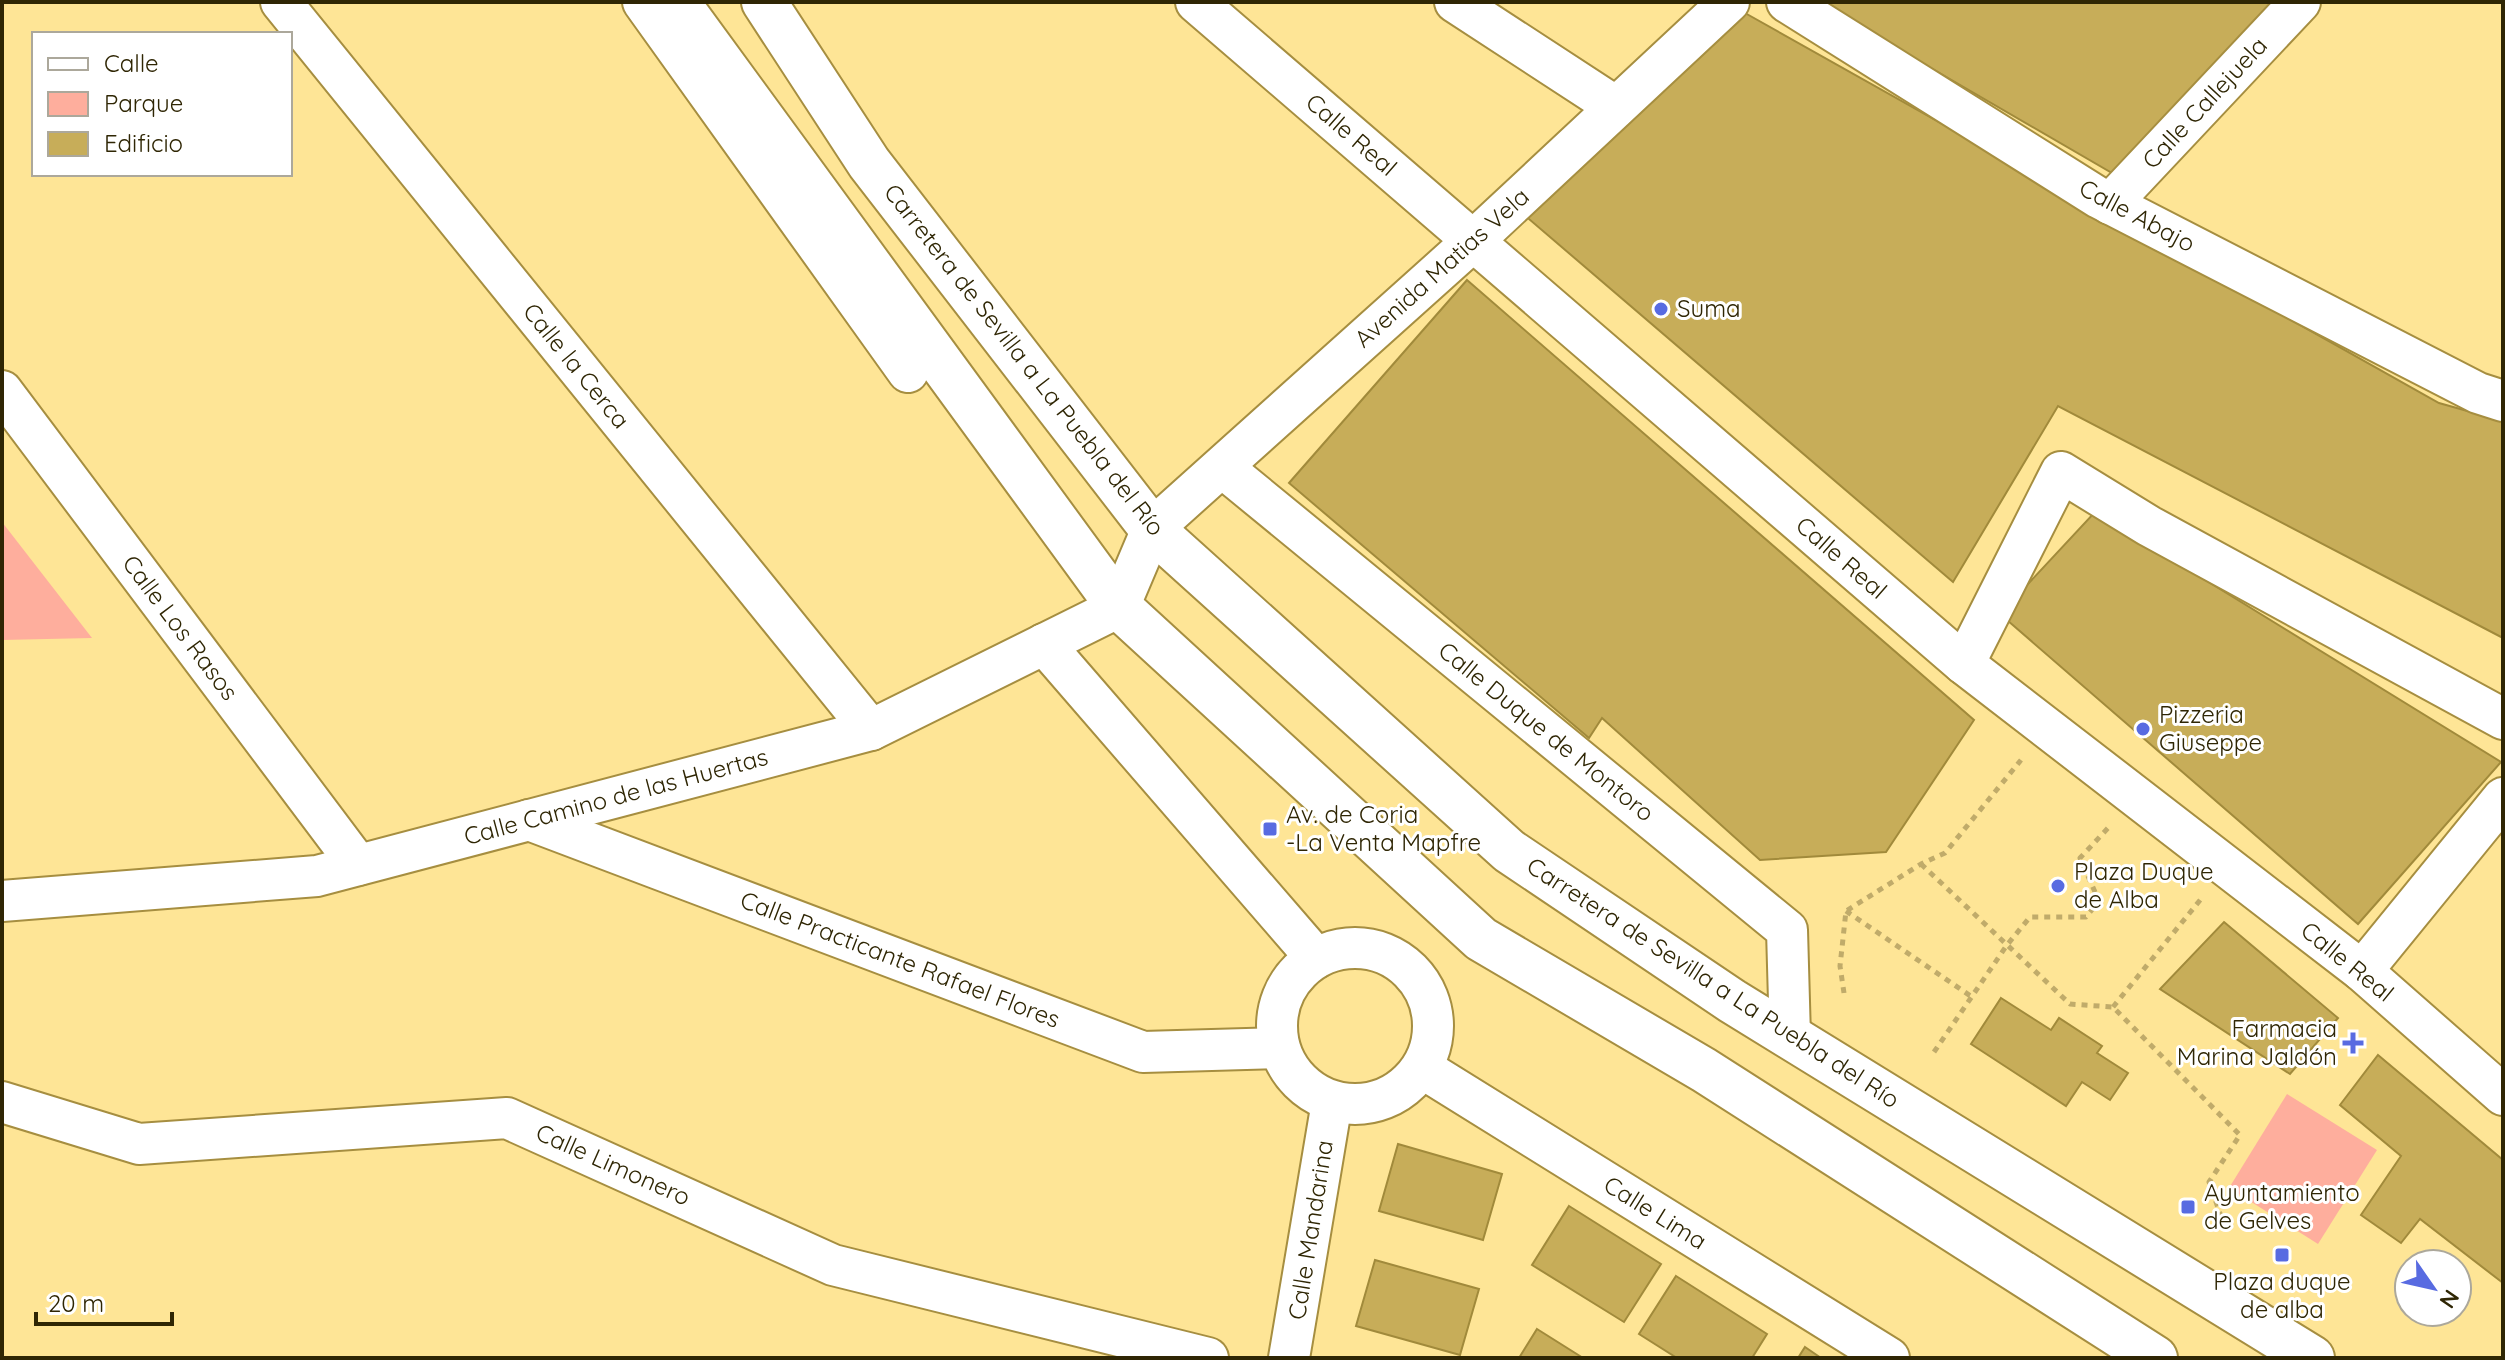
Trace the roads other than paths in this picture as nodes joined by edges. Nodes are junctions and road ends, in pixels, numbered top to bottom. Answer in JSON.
{"nodes":[{"id":1,"x":281,"y":2,"type":"edge"},
{"id":2,"x":643,"y":2,"type":"edge"},
{"id":3,"x":677,"y":2,"type":"edge"},
{"id":4,"x":764,"y":2,"type":"edge"},
{"id":5,"x":1196,"y":2,"type":"edge"},
{"id":6,"x":1455,"y":2,"type":"edge"},
{"id":7,"x":1729,"y":2,"type":"edge"},
{"id":8,"x":1787,"y":2,"type":"edge"},
{"id":9,"x":2300,"y":2,"type":"edge"},
{"id":10,"x":1616,"y":107,"type":"junction"},
{"id":11,"x":2110,"y":204,"type":"junction"},
{"id":12,"x":1473,"y":241,"type":"junction"},
{"id":13,"x":908,"y":372,"type":"joint"},
{"id":14,"x":2,"y":391,"type":"edge"},
{"id":15,"x":2503,"y":401,"type":"edge"},
{"id":16,"x":1222,"y":467,"type":"junction"},
{"id":17,"x":1152,"y":529,"type":"junction"},
{"id":18,"x":1090,"y":568,"type":"junction"},
{"id":19,"x":1119,"y":607,"type":"junction"},
{"id":20,"x":1044,"y":644,"type":"junction"},
{"id":21,"x":1964,"y":664,"type":"junction"},
{"id":22,"x":2503,"y":719,"type":"edge"},
{"id":23,"x":871,"y":730,"type":"junction"},
{"id":24,"x":2503,"y":798,"type":"edge"},
{"id":25,"x":529,"y":820,"type":"junction"},
{"id":26,"x":358,"y":865,"type":"junction"},
{"id":27,"x":2,"y":901,"type":"edge"},
{"id":28,"x":1316,"y":958,"type":"junction"},
{"id":29,"x":2362,"y":971,"type":"junction"},
{"id":30,"x":1790,"y":1037,"type":"junction"},
{"id":31,"x":1279,"y":1048,"type":"junction"},
{"id":32,"x":1422,"y":1068,"type":"junction"},
{"id":33,"x":2503,"y":1095,"type":"edge"},
{"id":34,"x":2,"y":1102,"type":"edge"},
{"id":35,"x":1332,"y":1102,"type":"junction"},
{"id":36,"x":1208,"y":1358,"type":"edge"},
{"id":37,"x":1289,"y":1358,"type":"edge"},
{"id":38,"x":1889,"y":1358,"type":"edge"},
{"id":39,"x":2155,"y":1358,"type":"edge"},
{"id":40,"x":2312,"y":1358,"type":"edge"}],
"edges":[{"from":1,"to":23,"type":"street","name":"Calle la Cerca"},
{"from":2,"to":13,"type":"street"},
{"from":3,"to":18,"type":"main road"},
{"from":4,"to":17,"type":"main road","name":"Carretera de Sevilla a La Puebla del Río"},
{"from":5,"to":12,"type":"street","name":"Calle Real"},
{"from":6,"to":10,"type":"street"},
{"from":7,"to":10,"type":"street","name":"Avenida Matias Vela"},
{"from":8,"to":11,"type":"street","name":"Calle Abajo"},
{"from":9,"to":11,"type":"street","name":"Calle Callejuela"},
{"from":10,"to":12,"type":"street","name":"Avenida Matias Vela"},
{"from":11,"to":15,"type":"street","name":"Calle Abajo"},
{"from":12,"to":16,"type":"street","name":"Avenida Matias Vela"},
{"from":12,"to":21,"type":"street","name":"Calle Real"},
{"from":13,"to":18,"type":"main road"},
{"from":14,"to":26,"type":"street","name":"Calle Los Rasos"},
{"from":16,"to":17,"type":"street","name":"Avenida Matias Vela"},
{"from":16,"to":30,"type":"street","name":"Calle Duque de Montoro"},
{"from":17,"to":19,"type":"street"},
{"from":17,"to":30,"type":"main road","name":"Carretera de Sevilla a La Puebla del Río"},
{"from":18,"to":19,"type":"main road"},
{"from":19,"to":20,"type":"street","name":"Calle Camino de las Huertas"},
{"from":19,"to":39,"type":"main road"},
{"from":20,"to":23,"type":"street","name":"Calle Camino de las Huertas"},
{"from":20,"to":28,"type":"street"},
{"from":21,"to":22,"type":"street"},
{"from":21,"to":29,"type":"street","name":"Calle Real"},
{"from":23,"to":25,"type":"street","name":"Calle Camino de las Huertas"},
{"from":24,"to":29,"type":"street"},
{"from":25,"to":26,"type":"street","name":"Calle Camino de las Huertas"},
{"from":25,"to":31,"type":"street","name":"Calle Practicante Rafael Flores"},
{"from":26,"to":27,"type":"street","name":"Calle Camino de las Huertas"},
{"from":28,"to":31,"type":"street"},
{"from":28,"to":32,"type":"street"},
{"from":29,"to":33,"type":"street","name":"Calle Real"},
{"from":30,"to":40,"type":"main road","name":"Carretera de Sevilla a La Puebla del Río"},
{"from":31,"to":35,"type":"street"},
{"from":32,"to":35,"type":"street"},
{"from":32,"to":38,"type":"street","name":"Calle Lima"},
{"from":34,"to":36,"type":"street","name":"Calle Limonero"},
{"from":35,"to":37,"type":"street","name":"Calle Mandarina"}]}
